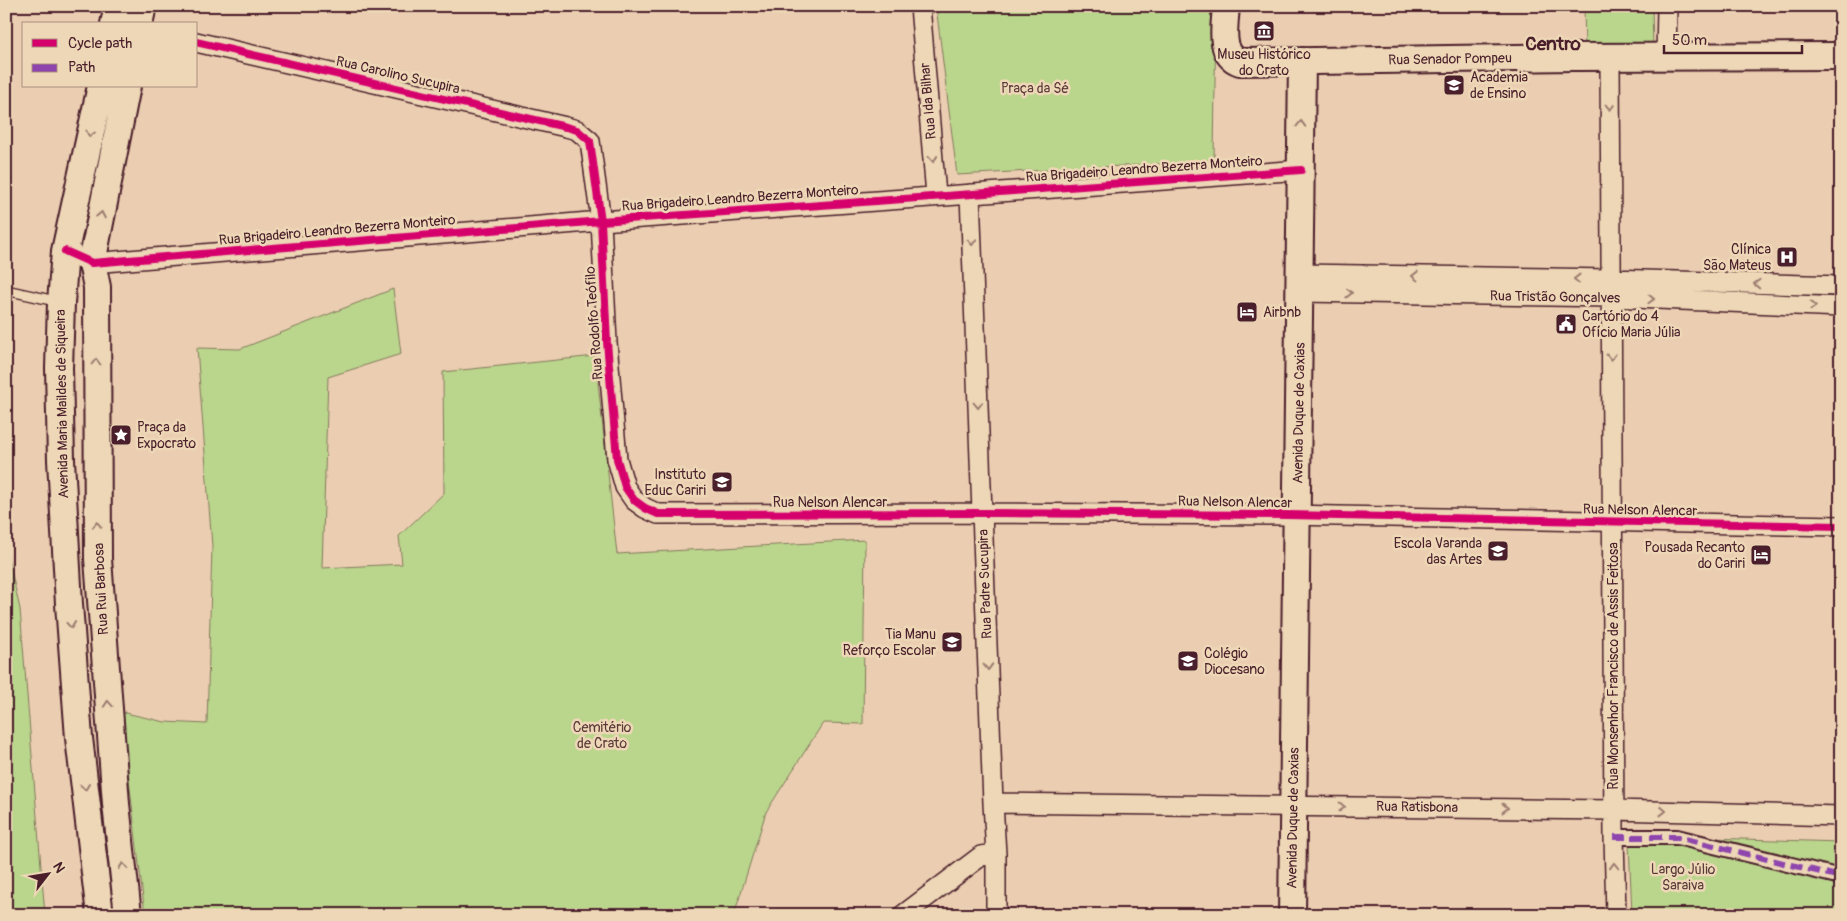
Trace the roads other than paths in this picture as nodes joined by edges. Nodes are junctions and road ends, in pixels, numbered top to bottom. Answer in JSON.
{"nodes":[{"id":1,"x":143,"y":6,"type":"edge"},
{"id":2,"x":920,"y":6,"type":"edge"},
{"id":3,"x":1226,"y":6,"type":"edge"},
{"id":4,"x":1667,"y":6,"type":"edge"},
{"id":5,"x":122,"y":16,"type":"edge"},
{"id":6,"x":198,"y":42,"type":"edge"},
{"id":7,"x":1841,"y":56,"type":"edge"},
{"id":8,"x":1610,"y":58,"type":"junction"},
{"id":9,"x":1666,"y":58,"type":"junction"},
{"id":10,"x":1302,"y":61,"type":"junction"},
{"id":11,"x":101,"y":88,"type":"edge"},
{"id":12,"x":127,"y":88,"type":"edge"},
{"id":13,"x":590,"y":141,"type":"joint"},
{"id":14,"x":1301,"y":170,"type":"junction"},
{"id":15,"x":970,"y":194,"type":"junction"},
{"id":16,"x":936,"y":195,"type":"junction"},
{"id":17,"x":601,"y":221,"type":"junction"},
{"id":18,"x":65,"y":251,"type":"junction"},
{"id":19,"x":92,"y":263,"type":"junction"},
{"id":20,"x":1300,"y":283,"type":"junction"},
{"id":21,"x":1841,"y":286,"type":"edge"},
{"id":22,"x":1610,"y":288,"type":"junction"},
{"id":23,"x":6,"y":290,"type":"edge"},
{"id":24,"x":61,"y":303,"type":"junction"},
{"id":25,"x":1841,"y":307,"type":"edge"},
{"id":26,"x":634,"y":500,"type":"joint"},
{"id":27,"x":983,"y":513,"type":"junction"},
{"id":28,"x":1297,"y":516,"type":"junction"},
{"id":29,"x":1613,"y":522,"type":"junction"},
{"id":30,"x":1841,"y":526,"type":"edge"},
{"id":31,"x":993,"y":803,"type":"junction"},
{"id":32,"x":1294,"y":806,"type":"junction"},
{"id":33,"x":1614,"y":810,"type":"junction"},
{"id":34,"x":1841,"y":816,"type":"edge"},
{"id":35,"x":1614,"y":837,"type":"junction"},
{"id":36,"x":996,"y":854,"type":"junction"},
{"id":37,"x":1841,"y":877,"type":"edge"},
{"id":38,"x":100,"y":915,"type":"edge"},
{"id":39,"x":128,"y":915,"type":"edge"},
{"id":40,"x":903,"y":915,"type":"edge"},
{"id":41,"x":996,"y":915,"type":"edge"},
{"id":42,"x":1292,"y":915,"type":"edge"},
{"id":43,"x":1616,"y":915,"type":"edge"}],
"edges":[{"from":1,"to":5,"type":"main road"},
{"from":2,"to":16,"type":"street","name":"Rua Ida Bilhar","one_way":true},
{"from":3,"to":10,"type":"main road","name":"Rua Senador Pompeu"},
{"from":4,"to":9,"type":"street"},
{"from":6,"to":13,"type":"street","name":"Rua Carolino Sucupira"},
{"from":7,"to":9,"type":"main road","name":"Rua Senador Pompeu"},
{"from":8,"to":9,"type":"main road","name":"Rua Senador Pompeu"},
{"from":8,"to":10,"type":"main road","name":"Rua Senador Pompeu"},
{"from":8,"to":22,"type":"street","name":"Rua Monsenhor Francisco de Assis Feitosa","one_way":true},
{"from":14,"to":10,"type":"main road","name":"Avenida Duque de Caxias","one_way":true},
{"from":11,"to":18,"type":"main road","name":"Avenida Maria Maildes de Siqueira","one_way":true},
{"from":19,"to":12,"type":"main road","one_way":true},
{"from":13,"to":17,"type":"street","name":"Rua Rodolfo Teófilo"},
{"from":14,"to":15,"type":"street","name":"Rua Brigadeiro Leandro Bezerra Monteiro"},
{"from":14,"to":20,"type":"main road","name":"Avenida Duque de Caxias"},
{"from":15,"to":16,"type":"street","name":"Rua Brigadeiro Leandro Bezerra Monteiro"},
{"from":15,"to":27,"type":"street","name":"Rua Padre Sucupira","one_way":true},
{"from":16,"to":17,"type":"street","name":"Rua Brigadeiro Leandro Bezerra Monteiro"},
{"from":17,"to":19,"type":"street","name":"Rua Brigadeiro Leandro Bezerra Monteiro"},
{"from":17,"to":26,"type":"street","name":"Rua Rodolfo Teófilo"},
{"from":18,"to":19,"type":"street","name":"Rua Brigadeiro Leandro Bezerra Monteiro"},
{"from":18,"to":24,"type":"main road","name":"Avenida Maria Maildes de Siqueira"},
{"from":39,"to":19,"type":"main road","name":"Rua Rui Barbosa","one_way":true},
{"from":20,"to":22,"type":"street","name":"Rua Tristão Gonçalves"},
{"from":20,"to":28,"type":"main road","name":"Avenida Duque de Caxias"},
{"from":21,"to":22,"type":"street","name":"Rua Tristão Gonçalves","one_way":true},
{"from":22,"to":25,"type":"street","name":"Rua Tristão Gonçalves","one_way":true},
{"from":22,"to":29,"type":"street","name":"Rua Monsenhor Francisco de Assis Feitosa","one_way":true},
{"from":23,"to":24,"type":"lane"},
{"from":24,"to":38,"type":"main road","name":"Avenida Maria Maildes de Siqueira","one_way":true},
{"from":26,"to":27,"type":"street","name":"Rua Nelson Alencar"},
{"from":27,"to":28,"type":"street","name":"Rua Nelson Alencar"},
{"from":27,"to":31,"type":"street","name":"Rua Padre Sucupira","one_way":true},
{"from":28,"to":29,"type":"street","name":"Rua Nelson Alencar"},
{"from":28,"to":32,"type":"main road","name":"Avenida Duque de Caxias"},
{"from":29,"to":30,"type":"street","name":"Rua Nelson Alencar"},
{"from":29,"to":33,"type":"street","name":"Rua Monsenhor Francisco de Assis Feitosa"},
{"from":31,"to":32,"type":"street","name":"Rua Ratisbona"},
{"from":31,"to":36,"type":"street","name":"Rua Padre Sucupira"},
{"from":32,"to":33,"type":"street","name":"Rua Ratisbona","one_way":true},
{"from":32,"to":42,"type":"main road","name":"Avenida Duque de Caxias"},
{"from":33,"to":34,"type":"street","name":"Rua Ratisbona","one_way":true},
{"from":33,"to":35,"type":"street","name":"Rua Monsenhor Francisco de Assis Feitosa"},
{"from":35,"to":37,"type":"street"},
{"from":43,"to":35,"type":"street","name":"Rua Monsenhor Francisco de Assis Feitosa","one_way":true},
{"from":36,"to":40,"type":"street"},
{"from":36,"to":41,"type":"street","name":"Rua Padre Sucupira"}]}
